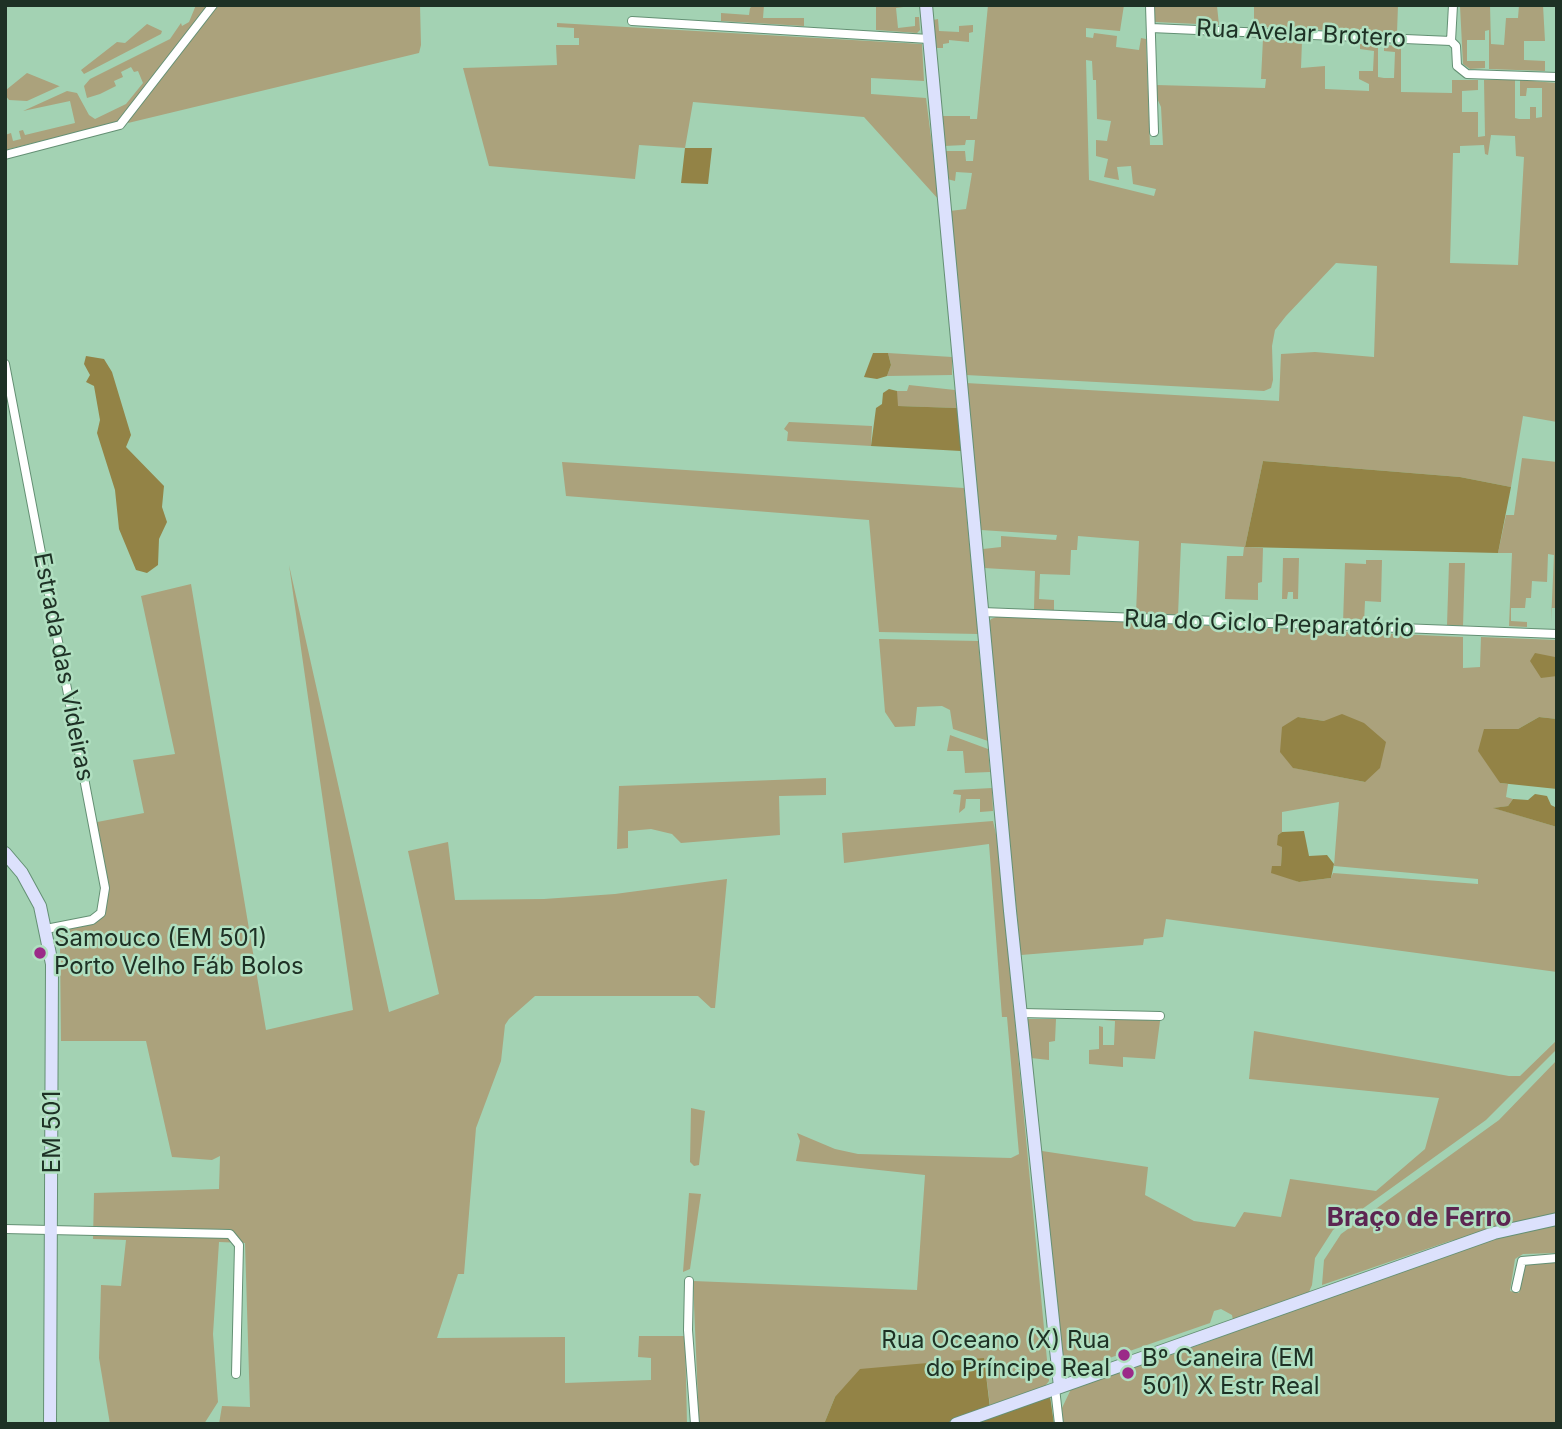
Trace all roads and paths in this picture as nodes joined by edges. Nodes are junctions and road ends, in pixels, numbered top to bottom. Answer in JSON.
{"nodes":[{"id":1,"x":213,"y":5,"type":"edge"},
{"id":2,"x":926,"y":5,"type":"edge"},
{"id":3,"x":1150,"y":5,"type":"edge"},
{"id":4,"x":1453,"y":5,"type":"edge"},
{"id":5,"x":632,"y":21,"type":"dead end"},
{"id":6,"x":1151,"y":27,"type":"junction"},
{"id":7,"x":929,"y":39,"type":"junction"},
{"id":8,"x":1451,"y":41,"type":"junction"},
{"id":9,"x":1557,"y":77,"type":"edge"},
{"id":10,"x":1154,"y":132,"type":"dead end"},
{"id":11,"x":5,"y":155,"type":"edge"},
{"id":12,"x":5,"y":364,"type":"edge"},
{"id":13,"x":982,"y":612,"type":"junction"},
{"id":14,"x":1557,"y":634,"type":"edge"},
{"id":15,"x":5,"y":853,"type":"edge"},
{"id":16,"x":46,"y":929,"type":"junction"},
{"id":17,"x":1021,"y":1013,"type":"junction"},
{"id":18,"x":1160,"y":1016,"type":"dead end"},
{"id":19,"x":1557,"y":1219,"type":"edge"},
{"id":20,"x":5,"y":1230,"type":"edge"},
{"id":21,"x":53,"y":1232,"type":"junction"},
{"id":22,"x":1557,"y":1258,"type":"edge"},
{"id":23,"x":689,"y":1281,"type":"dead end"},
{"id":24,"x":1516,"y":1288,"type":"dead end"},
{"id":25,"x":236,"y":1374,"type":"dead end"},
{"id":26,"x":1058,"y":1387,"type":"junction"},
{"id":27,"x":50,"y":1424,"type":"edge"},
{"id":28,"x":695,"y":1424,"type":"edge"},
{"id":29,"x":956,"y":1424,"type":"edge"},
{"id":30,"x":1059,"y":1424,"type":"edge"}],
"edges":[{"from":1,"to":11,"type":"street"},
{"from":2,"to":7,"type":"main road"},
{"from":3,"to":6,"type":"street"},
{"from":4,"to":8,"type":"street"},
{"from":5,"to":7,"type":"street"},
{"from":6,"to":8,"type":"street","name":"Rua Avelar Brotero"},
{"from":6,"to":10,"type":"street"},
{"from":7,"to":13,"type":"main road"},
{"from":8,"to":9,"type":"street"},
{"from":12,"to":16,"type":"street","name":"Estrada das Videiras"},
{"from":13,"to":14,"type":"street","name":"Rua do Ciclo Preparatório"},
{"from":13,"to":17,"type":"main road"},
{"from":15,"to":16,"type":"main road","name":"EM 501","number":"EM 501"},
{"from":16,"to":21,"type":"main road","name":"EM 501","number":"EM 501"},
{"from":17,"to":18,"type":"street"},
{"from":17,"to":26,"type":"main road"},
{"from":19,"to":26,"type":"main road"},
{"from":20,"to":21,"type":"street"},
{"from":21,"to":25,"type":"street"},
{"from":21,"to":27,"type":"main road","name":"EM 501","number":"EM 501"},
{"from":22,"to":24,"type":"street"},
{"from":23,"to":28,"type":"street"},
{"from":26,"to":29,"type":"main road"},
{"from":26,"to":30,"type":"street"}]}
